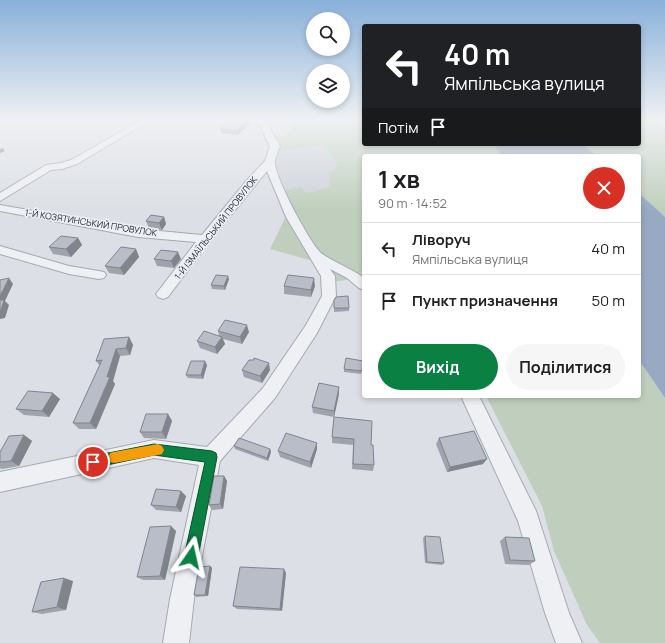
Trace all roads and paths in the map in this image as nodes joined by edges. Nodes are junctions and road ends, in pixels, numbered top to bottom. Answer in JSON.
{"nodes":[{"id":1,"x":95,"y":150,"type":"edge"},
{"id":2,"x":273,"y":150,"type":"edge"},
{"id":3,"x":270,"y":162,"type":"junction"},
{"id":4,"x":0,"y":198,"type":"edge"},
{"id":5,"x":0,"y":208,"type":"edge"},
{"id":6,"x":205,"y":239,"type":"junction"},
{"id":7,"x":0,"y":250,"type":"edge"},
{"id":8,"x":316,"y":256,"type":"junction"},
{"id":9,"x":99,"y":275,"type":"dead end"},
{"id":10,"x":362,"y":283,"type":"edge"},
{"id":11,"x":163,"y":294,"type":"dead end"},
{"id":12,"x":471,"y":398,"type":"edge"},
{"id":13,"x":212,"y":457,"type":"junction"},
{"id":14,"x":0,"y":482,"type":"edge"},
{"id":15,"x":176,"y":643,"type":"edge"},
{"id":16,"x":569,"y":643,"type":"edge"}],
"edges":[{"from":1,"to":4,"type":"street"},
{"from":2,"to":3,"type":"street"},
{"from":3,"to":6,"type":"street","name":"1-Й ІЗМАЇЛЬСЬКИЙ ПРОВУЛОК"},
{"from":3,"to":8,"type":"street"},
{"from":5,"to":6,"type":"street","name":"1-Й КОЗЯТИНСЬКИЙ ПРОВУЛОК"},
{"from":6,"to":11,"type":"street","name":"1-Й ІЗМАЇЛЬСЬКИЙ ПРОВУЛОК"},
{"from":7,"to":9,"type":"street"},
{"from":8,"to":10,"type":"street"},
{"from":8,"to":13,"type":"street"},
{"from":12,"to":16,"type":"street"},
{"from":13,"to":14,"type":"street"},
{"from":13,"to":15,"type":"street"}]}
